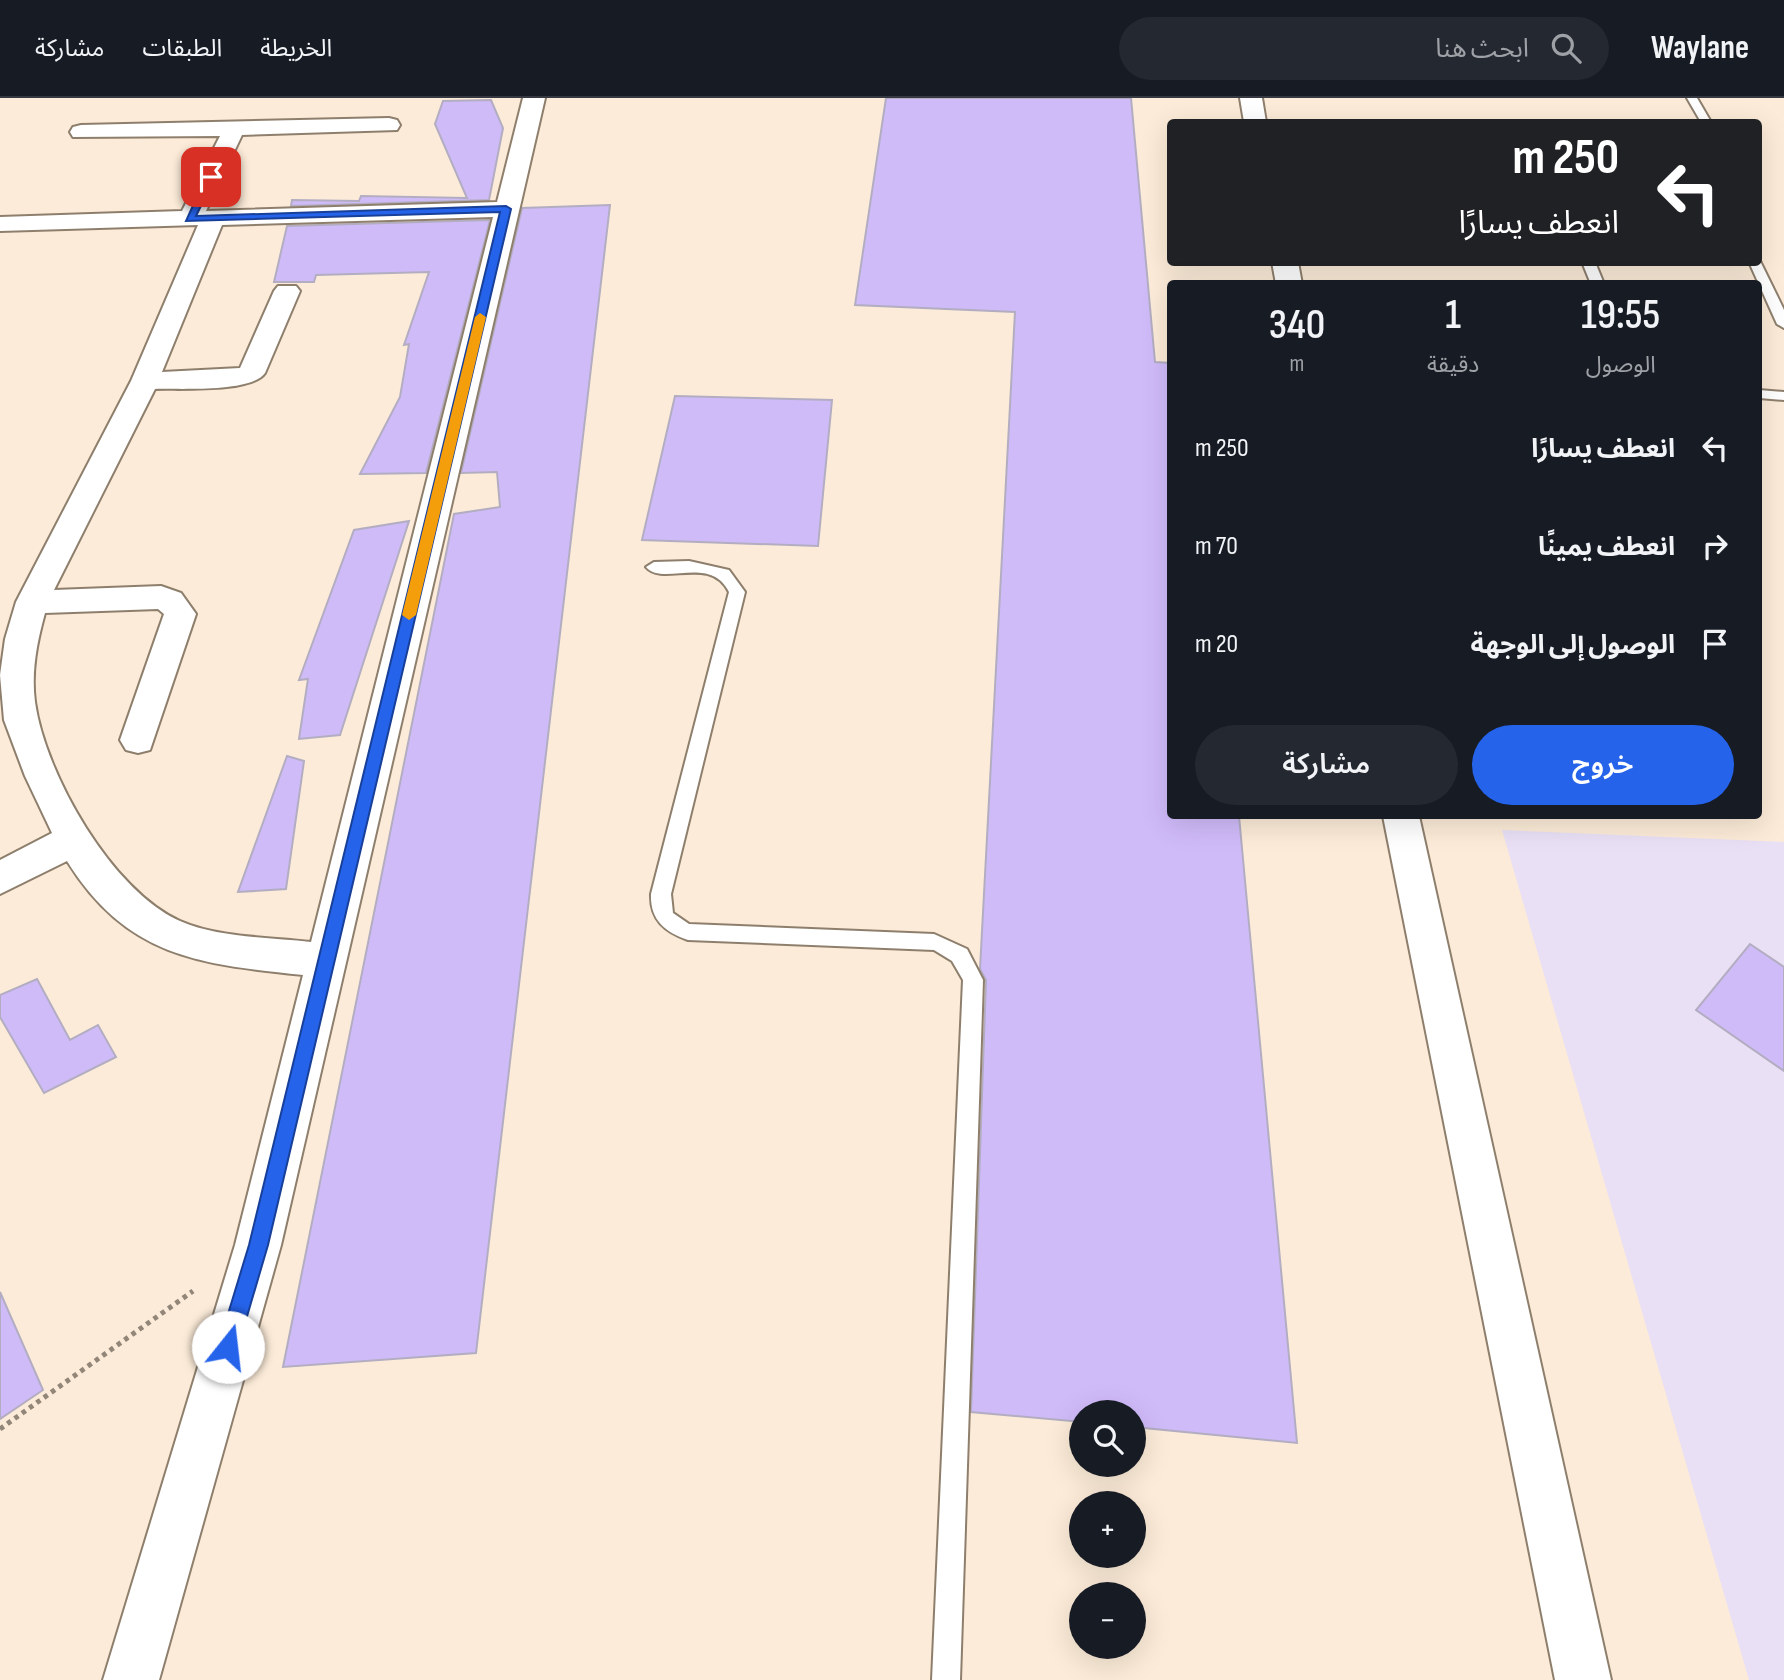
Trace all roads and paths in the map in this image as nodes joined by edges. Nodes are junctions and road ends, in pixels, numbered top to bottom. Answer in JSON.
{"nodes":[{"id":1,"x":534,"y":98,"type":"edge"},
{"id":2,"x":1251,"y":98,"type":"edge"},
{"id":3,"x":1692,"y":98,"type":"edge"},
{"id":4,"x":1254,"y":119,"type":"edge"},
{"id":5,"x":1704,"y":119,"type":"edge"},
{"id":6,"x":389,"y":125,"type":"dead end"},
{"id":7,"x":234,"y":129,"type":"junction"},
{"id":8,"x":81,"y":132,"type":"dead end"},
{"id":9,"x":506,"y":209,"type":"junction"},
{"id":10,"x":202,"y":219,"type":"junction"},
{"id":11,"x":0,"y":224,"type":"edge"},
{"id":12,"x":1757,"y":266,"type":"edge"},
{"id":13,"x":287,"y":291,"type":"dead end"},
{"id":14,"x":1784,"y":324,"type":"edge"},
{"id":15,"x":145,"y":381,"type":"junction"},
{"id":16,"x":1762,"y":394,"type":"edge"},
{"id":17,"x":1784,"y":396,"type":"edge"},
{"id":18,"x":654,"y":567,"type":"dead end"},
{"id":19,"x":32,"y":602,"type":"junction"},
{"id":20,"x":138,"y":740,"type":"dead end"},
{"id":21,"x":1402,"y":819,"type":"edge"},
{"id":22,"x":72,"y":840,"type":"junction"},
{"id":23,"x":0,"y":878,"type":"edge"},
{"id":24,"x":327,"y":961,"type":"junction"},
{"id":25,"x":258,"y":1245,"type":"junction"},
{"id":26,"x":0,"y":1429,"type":"edge"},
{"id":27,"x":131,"y":1680,"type":"edge"},
{"id":28,"x":946,"y":1680,"type":"edge"},
{"id":29,"x":1583,"y":1680,"type":"edge"}],
"edges":[{"from":1,"to":9,"type":"street"},
{"from":2,"to":4,"type":"street"},
{"from":3,"to":5,"type":"lane"},
{"from":6,"to":7,"type":"street"},
{"from":7,"to":8,"type":"street"},
{"from":7,"to":10,"type":"street"},
{"from":9,"to":10,"type":"street"},
{"from":9,"to":24,"type":"street"},
{"from":10,"to":11,"type":"street"},
{"from":10,"to":15,"type":"street"},
{"from":12,"to":14,"type":"lane"},
{"from":13,"to":15,"type":"street"},
{"from":15,"to":19,"type":"street"},
{"from":16,"to":17,"type":"lane"},
{"from":18,"to":28,"type":"lane"},
{"from":19,"to":20,"type":"street"},
{"from":19,"to":22,"type":"street"},
{"from":21,"to":29,"type":"street"},
{"from":22,"to":23,"type":"street"},
{"from":22,"to":24,"type":"street"},
{"from":24,"to":25,"type":"street"},
{"from":25,"to":26,"type":"path"},
{"from":25,"to":27,"type":"street"}]}
